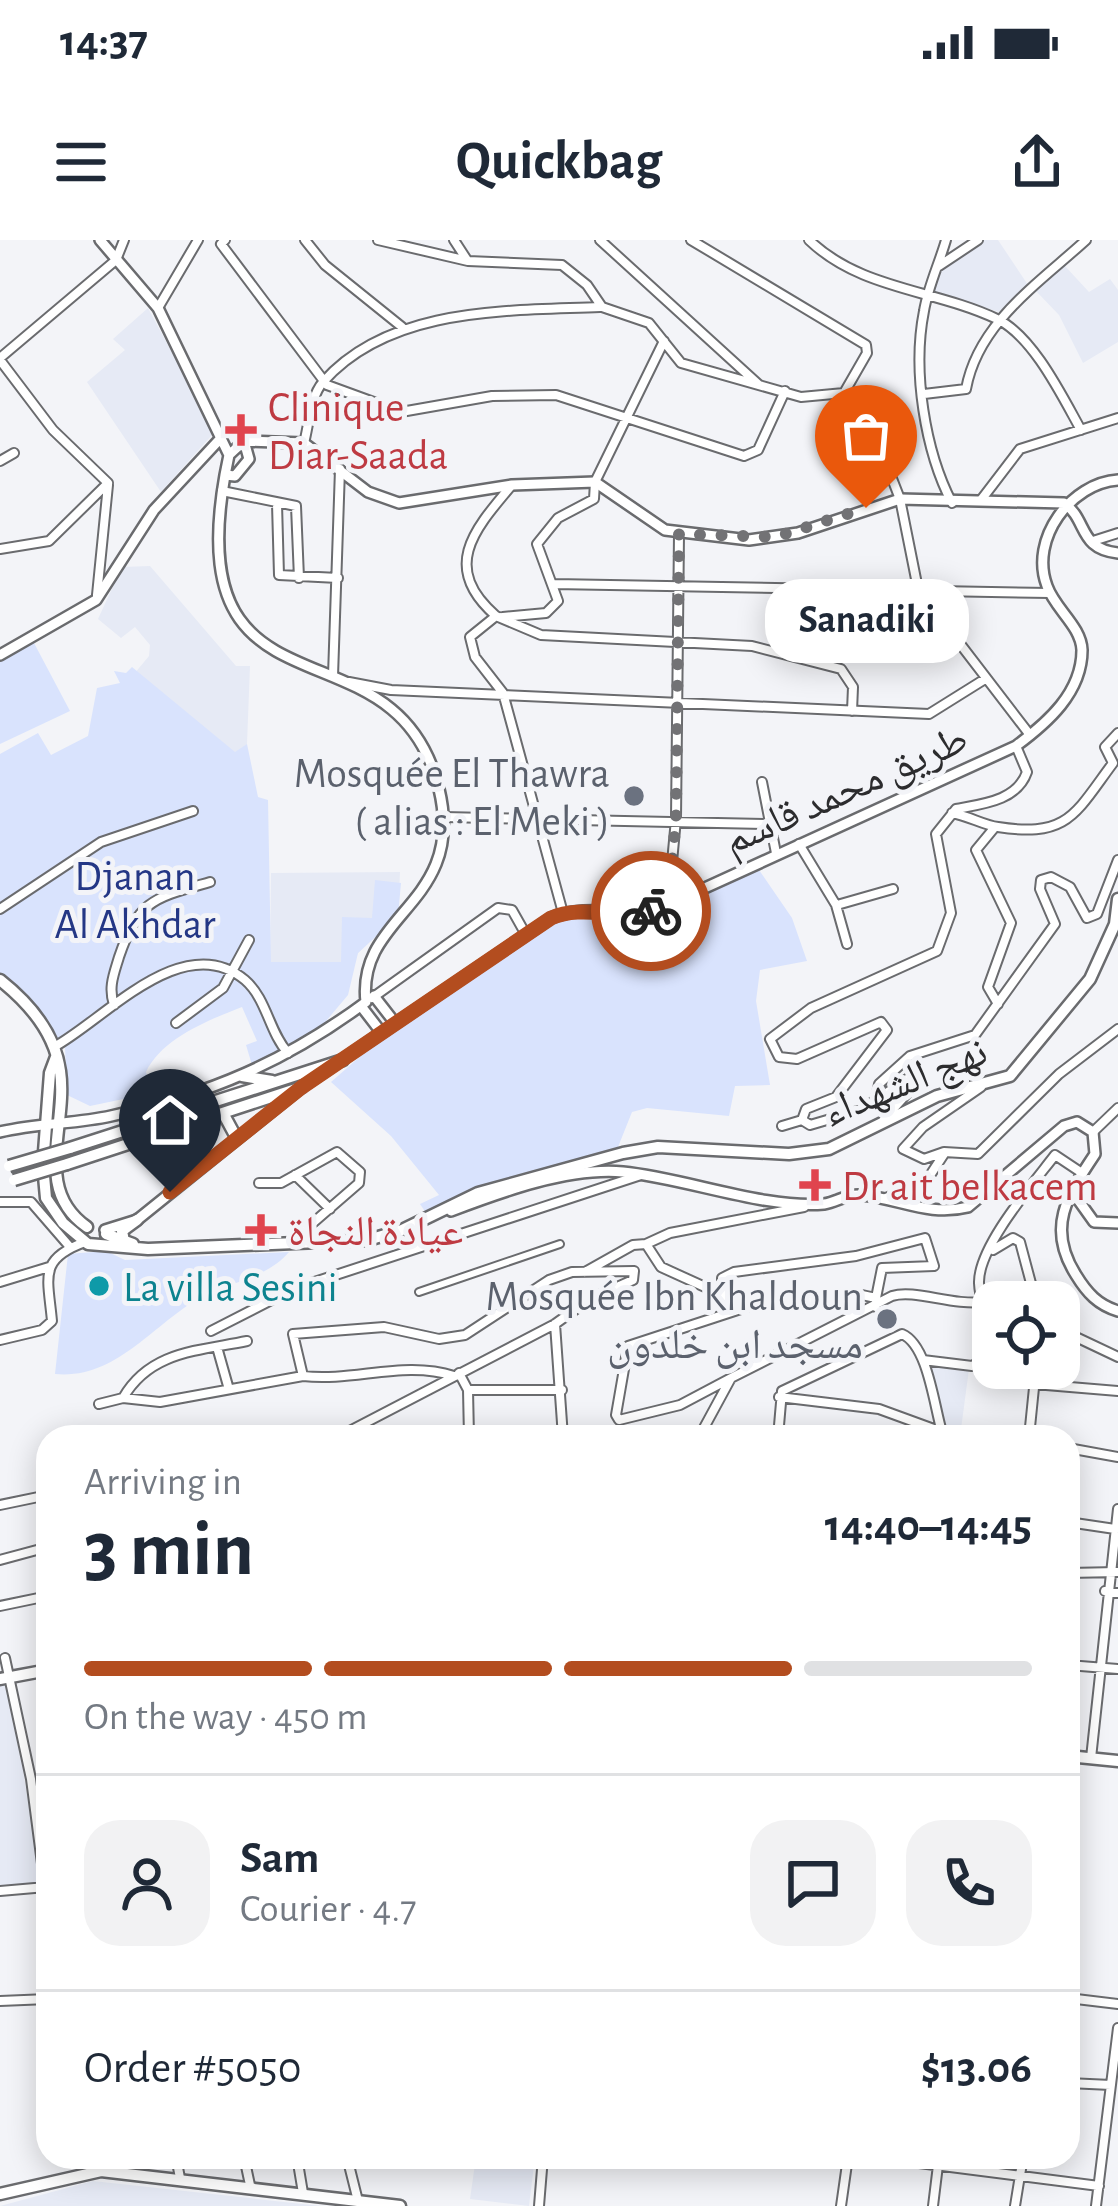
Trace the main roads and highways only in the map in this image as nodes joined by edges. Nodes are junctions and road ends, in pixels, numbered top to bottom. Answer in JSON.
{"nodes":[{"id":1,"x":1118,"y":898,"type":"edge"},
{"id":2,"x":0,"y":980,"type":"edge"},
{"id":3,"x":343,"y":1060,"type":"road end"},
{"id":4,"x":242,"y":1076,"type":"road end"},
{"id":5,"x":289,"y":1084,"type":"junction"},
{"id":6,"x":223,"y":1112,"type":"junction"},
{"id":7,"x":236,"y":1137,"type":"road end"},
{"id":8,"x":4,"y":1167,"type":"edge"},
{"id":9,"x":0,"y":1184,"type":"edge"},
{"id":10,"x":136,"y":1220,"type":"road end"},
{"id":11,"x":105,"y":1232,"type":"junction"},
{"id":12,"x":88,"y":1238,"type":"junction"},
{"id":13,"x":124,"y":1241,"type":"junction"},
{"id":14,"x":148,"y":1249,"type":"junction"},
{"id":15,"x":1080,"y":1757,"type":"edge"},
{"id":16,"x":1118,"y":1761,"type":"edge"},
{"id":17,"x":0,"y":2194,"type":"edge"},
{"id":18,"x":400,"y":2206,"type":"edge"}],
"edges":[{"from":1,"to":14,"type":"main road","name":"نهج الشهداء"},
{"from":2,"to":12,"type":"main road"},
{"from":3,"to":5,"type":"main road"},
{"from":4,"to":5,"type":"main road"},
{"from":5,"to":6,"type":"main road"},
{"from":5,"to":8,"type":"main road","bridge":true},
{"from":6,"to":7,"type":"main road"},
{"from":6,"to":9,"type":"main road","bridge":true},
{"from":10,"to":13,"type":"main road"},
{"from":11,"to":12,"type":"main road"},
{"from":11,"to":12,"type":"main road"},
{"from":11,"to":13,"type":"main road"},
{"from":12,"to":14,"type":"main road","name":"نهج الشهداء"},
{"from":13,"to":14,"type":"main road"},
{"from":15,"to":16,"type":"main road"},
{"from":17,"to":18,"type":"main road"}]}
